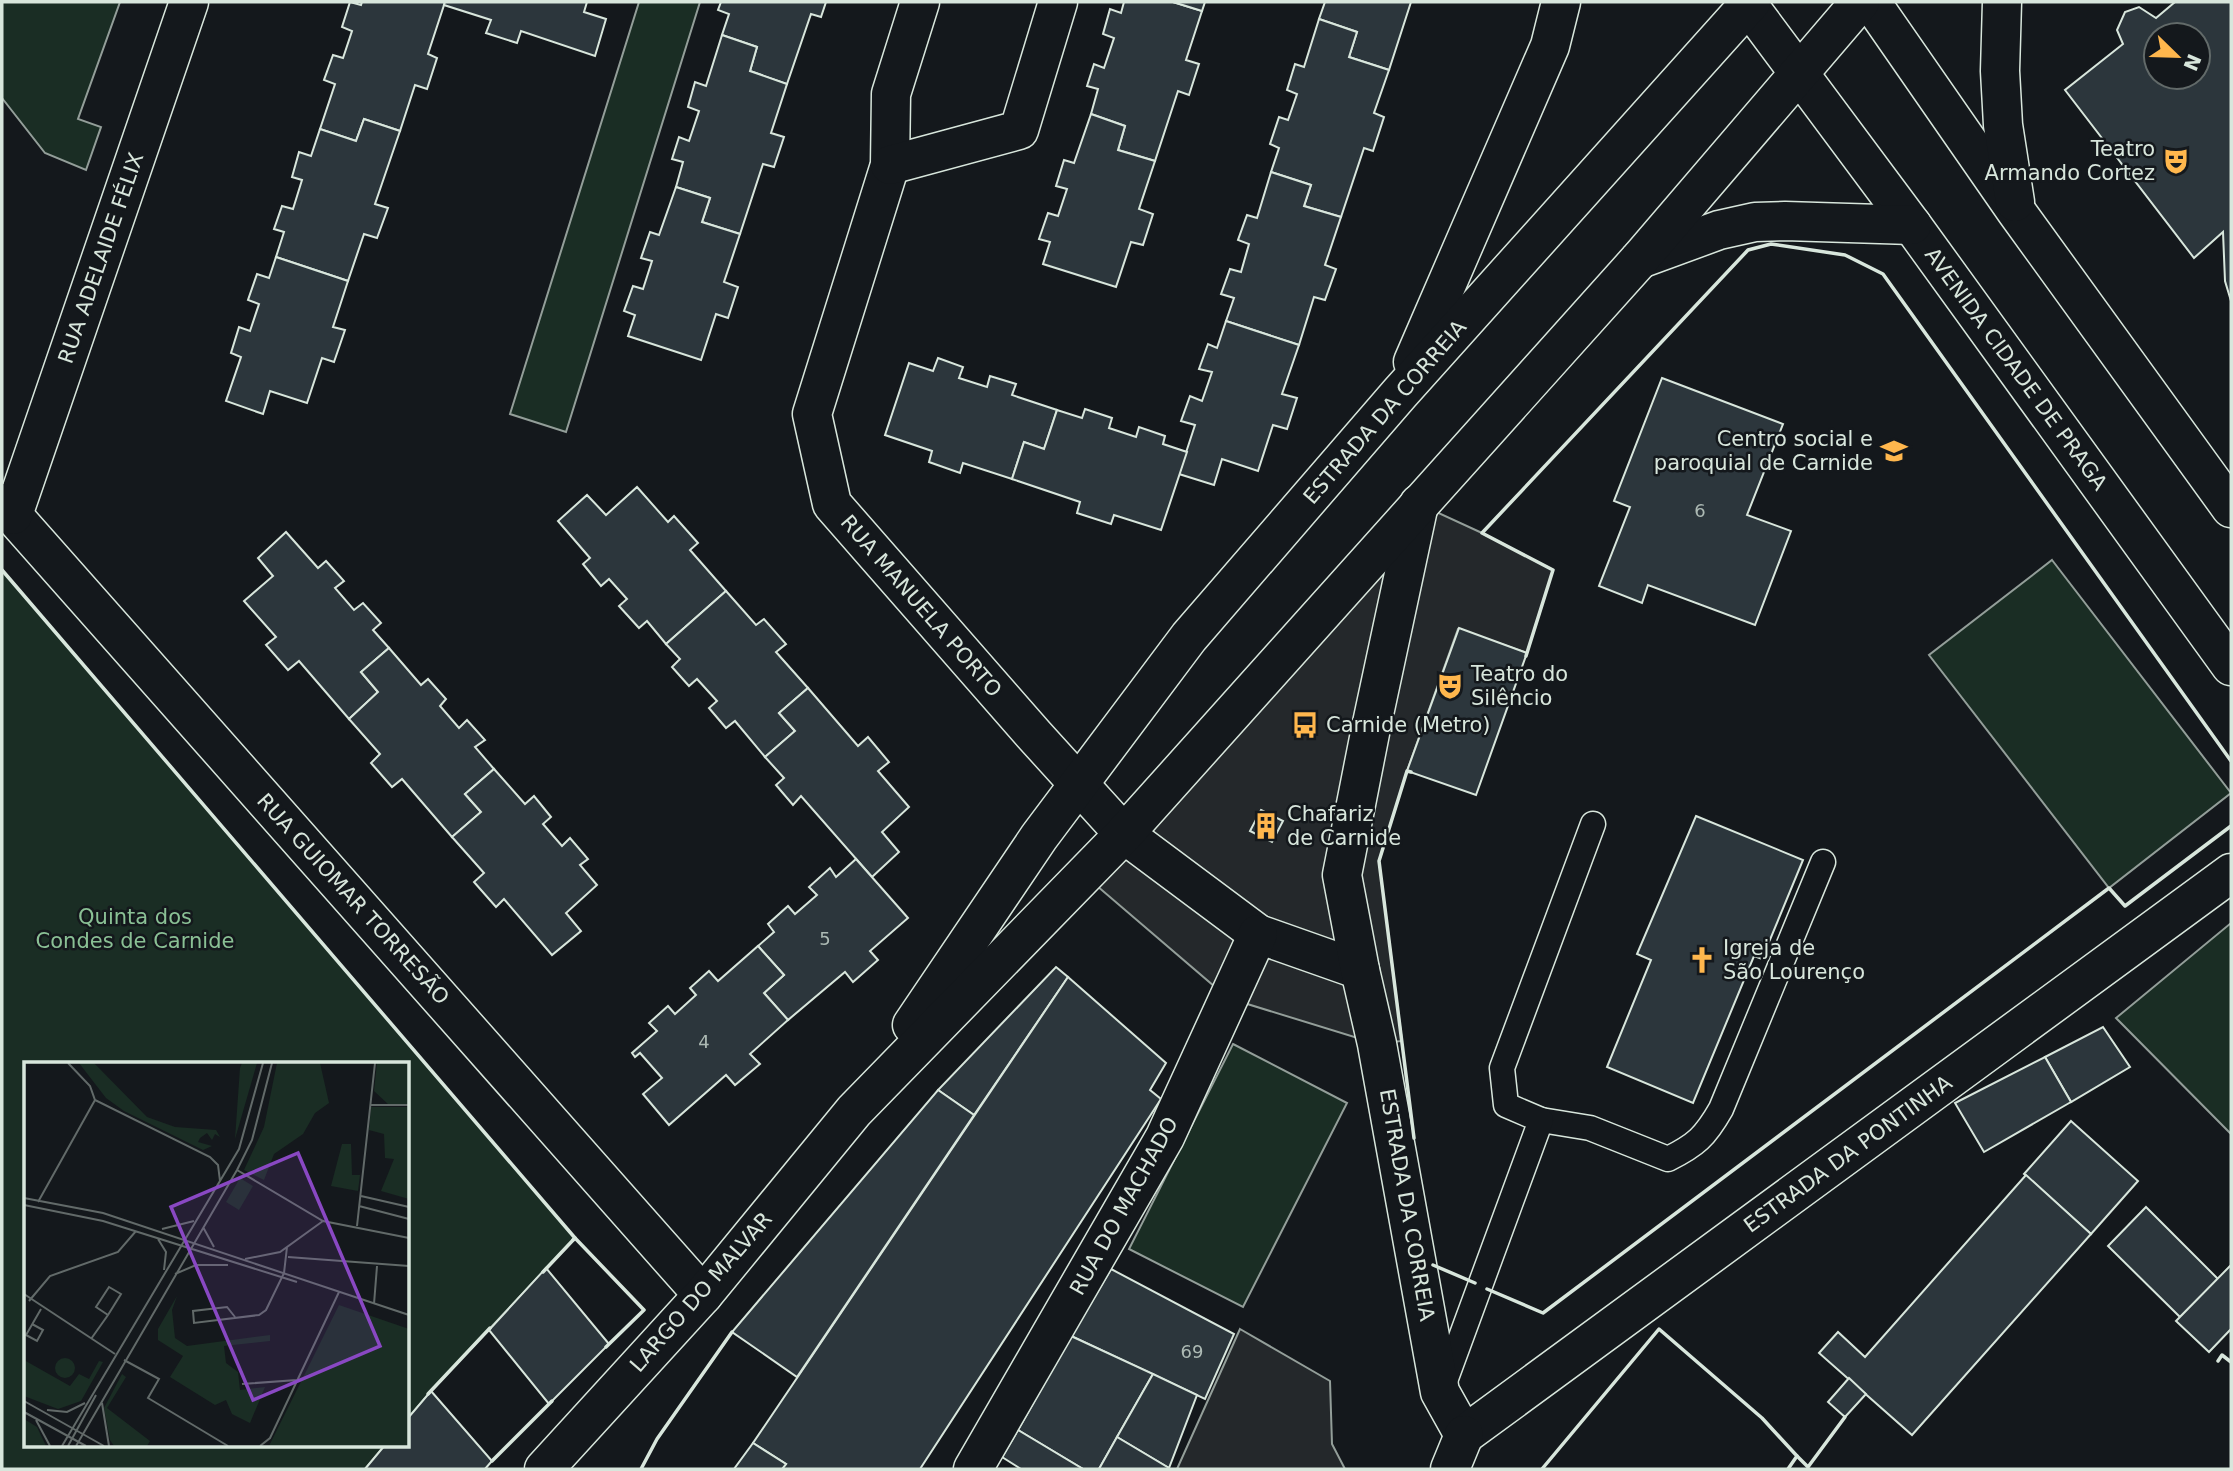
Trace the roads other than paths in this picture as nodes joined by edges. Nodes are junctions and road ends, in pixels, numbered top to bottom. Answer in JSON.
{"nodes":[{"id":1,"x":189,"y":2,"type":"edge"},
{"id":2,"x":920,"y":2,"type":"edge"},
{"id":3,"x":1058,"y":2,"type":"edge"},
{"id":4,"x":1561,"y":2,"type":"edge"},
{"id":5,"x":1860,"y":2,"type":"edge"},
{"id":6,"x":1871,"y":2,"type":"edge"},
{"id":7,"x":2002,"y":2,"type":"edge"},
{"id":8,"x":1748,"y":3,"type":"edge"},
{"id":9,"x":1798,"y":73,"type":"junction"},
{"id":10,"x":890,"y":164,"type":"junction"},
{"id":11,"x":2016,"y":211,"type":"junction"},
{"id":12,"x":1912,"y":225,"type":"junction"},
{"id":13,"x":1639,"y":260,"type":"junction"},
{"id":14,"x":1400,"y":393,"type":"junction"},
{"id":15,"x":1419,"y":504,"type":"junction"},
{"id":16,"x":2231,"y":508,"type":"edge"},
{"id":17,"x":7,"y":509,"type":"edge"},
{"id":18,"x":2231,"y":666,"type":"edge"},
{"id":19,"x":1078,"y":784,"type":"junction"},
{"id":20,"x":1593,"y":824,"type":"dead end"},
{"id":21,"x":1124,"y":834,"type":"junction"},
{"id":22,"x":1824,"y":862,"type":"dead end"},
{"id":23,"x":2231,"y":873,"type":"edge"},
{"id":24,"x":1258,"y":934,"type":"junction"},
{"id":25,"x":1360,"y":970,"type":"junction"},
{"id":26,"x":854,"y":1111,"type":"junction"},
{"id":27,"x":1541,"y":1120,"type":"junction"},
{"id":28,"x":704,"y":1295,"type":"junction"},
{"id":29,"x":1440,"y":1392,"type":"junction"},
{"id":30,"x":1457,"y":1452,"type":"edge"},
{"id":31,"x":544,"y":1469,"type":"edge"},
{"id":32,"x":973,"y":1469,"type":"edge"}],
"edges":[{"from":1,"to":17,"type":"main road","name":"RUA ADELAIDE FÉLIX"},
{"from":2,"to":10,"type":"main road","name":"RUA MANUELA PORTO"},
{"from":3,"to":10,"type":"main road"},
{"from":4,"to":14,"type":"main road"},
{"from":5,"to":9,"type":"main road","name":"ESTRADA DA CORREIA"},
{"from":6,"to":11,"type":"main road"},
{"from":7,"to":11,"type":"main road"},
{"from":8,"to":9,"type":"main road","name":"AVENIDA CIDADE DE PRAGA"},
{"from":8,"to":14,"type":"main road","name":"ESTRADA DA CORREIA"},
{"from":9,"to":12,"type":"main road","name":"AVENIDA CIDADE DE PRAGA"},
{"from":9,"to":13,"type":"main road","name":"ESTRADA DA CORREIA"},
{"from":10,"to":19,"type":"main road","name":"RUA MANUELA PORTO"},
{"from":11,"to":16,"type":"main road"},
{"from":12,"to":13,"type":"main road"},
{"from":12,"to":18,"type":"main road","name":"AVENIDA CIDADE DE PRAGA"},
{"from":13,"to":15,"type":"main road","name":"ESTRADA DA CORREIA"},
{"from":14,"to":19,"type":"main road","name":"ESTRADA DA CORREIA"},
{"from":15,"to":21,"type":"main road","name":"ESTRADA DA CORREIA"},
{"from":15,"to":25,"type":"main road","name":"ESTRADA DA CORREIA"},
{"from":17,"to":28,"type":"main road","name":"RUA GUIOMAR TORRESÃO"},
{"from":19,"to":21,"type":"main road"},
{"from":19,"to":26,"type":"main road","name":"LARGO DO MALVAR"},
{"from":20,"to":27,"type":"lane"},
{"from":21,"to":24,"type":"main road"},
{"from":21,"to":26,"type":"main road","name":"LARGO DO MALVAR"},
{"from":22,"to":27,"type":"lane"},
{"from":23,"to":30,"type":"main road","name":"ESTRADA DA PONTINHA"},
{"from":24,"to":25,"type":"main road"},
{"from":24,"to":32,"type":"main road","name":"RUA DO MACHADO"},
{"from":25,"to":29,"type":"main road","name":"ESTRADA DA CORREIA"},
{"from":26,"to":28,"type":"main road","name":"LARGO DO MALVAR"},
{"from":27,"to":29,"type":"lane"},
{"from":28,"to":31,"type":"main road","name":"LARGO DO MALVAR"},
{"from":29,"to":30,"type":"main road","name":"ESTRADA DA CORREIA"}]}
